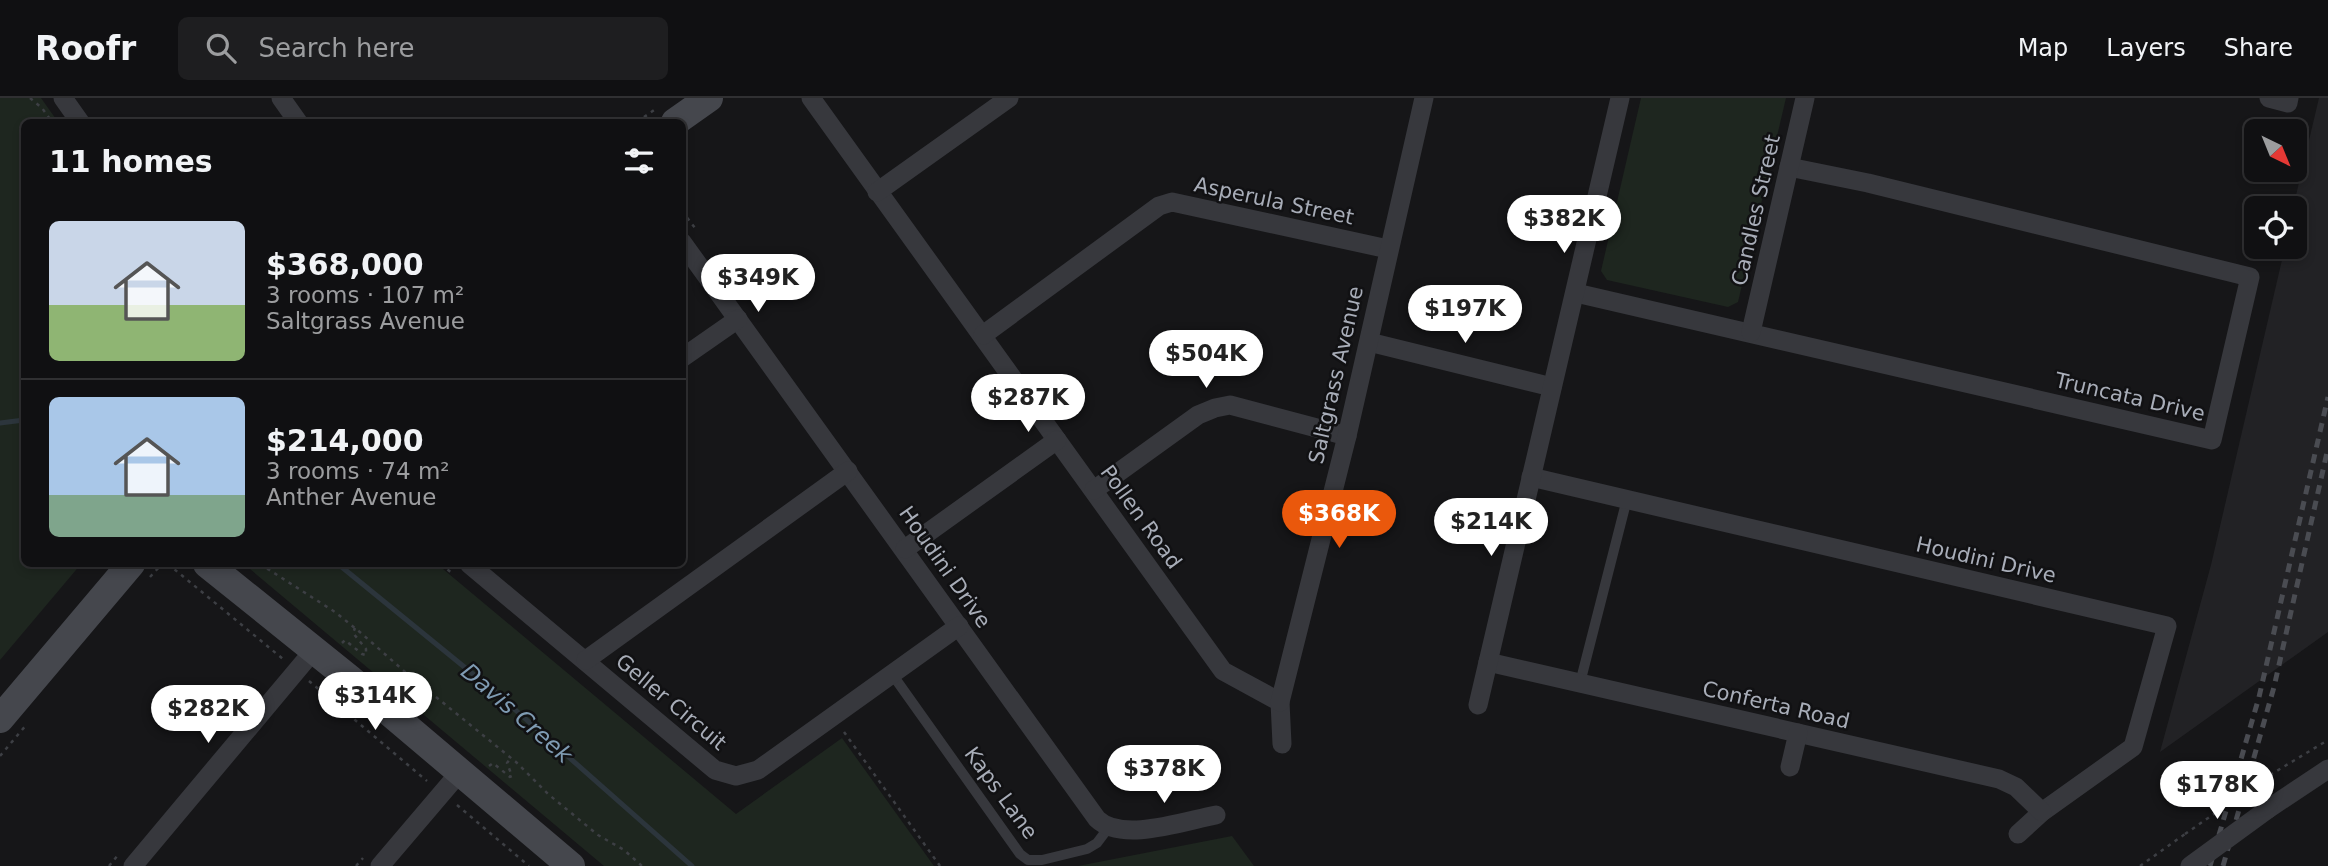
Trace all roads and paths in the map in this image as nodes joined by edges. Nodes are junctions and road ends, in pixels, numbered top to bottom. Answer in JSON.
{"nodes":[{"id":1,"x":30,"y":98,"type":"edge"},
{"id":2,"x":62,"y":98,"type":"edge"},
{"id":3,"x":281,"y":98,"type":"edge"},
{"id":4,"x":709,"y":98,"type":"edge"},
{"id":5,"x":811,"y":98,"type":"edge"},
{"id":6,"x":1009,"y":98,"type":"edge"},
{"id":7,"x":1424,"y":98,"type":"edge"},
{"id":8,"x":1620,"y":98,"type":"edge"},
{"id":9,"x":1805,"y":98,"type":"edge"},
{"id":10,"x":2269,"y":98,"type":"edge"},
{"id":11,"x":2289,"y":98,"type":"edge"},
{"id":12,"x":50,"y":119,"type":"edge"},
{"id":13,"x":78,"y":119,"type":"edge"},
{"id":14,"x":296,"y":119,"type":"edge"},
{"id":15,"x":679,"y":119,"type":"edge"},
{"id":16,"x":1789,"y":167,"type":"junction"},
{"id":17,"x":877,"y":192,"type":"junction"},
{"id":18,"x":686,"y":248,"type":"edge"},
{"id":19,"x":1388,"y":249,"type":"junction"},
{"id":20,"x":1576,"y":293,"type":"junction"},
{"id":21,"x":738,"y":319,"type":"junction"},
{"id":22,"x":1751,"y":332,"type":"junction"},
{"id":23,"x":983,"y":335,"type":"junction"},
{"id":24,"x":1369,"y":342,"type":"junction"},
{"id":25,"x":686,"y":355,"type":"edge"},
{"id":26,"x":1552,"y":387,"type":"junction"},
{"id":27,"x":1347,"y":436,"type":"junction"},
{"id":28,"x":1057,"y":440,"type":"junction"},
{"id":29,"x":848,"y":471,"type":"junction"},
{"id":30,"x":1531,"y":477,"type":"junction"},
{"id":31,"x":1094,"y":490,"type":"junction"},
{"id":32,"x":1627,"y":499,"type":"junction"},
{"id":33,"x":905,"y":549,"type":"junction"},
{"id":34,"x":128,"y":567,"type":"edge"},
{"id":35,"x":172,"y":567,"type":"edge"},
{"id":36,"x":210,"y":567,"type":"edge"},
{"id":37,"x":265,"y":567,"type":"edge"},
{"id":38,"x":473,"y":567,"type":"edge"},
{"id":39,"x":959,"y":626,"type":"junction"},
{"id":40,"x":305,"y":660,"type":"junction"},
{"id":41,"x":586,"y":660,"type":"junction"},
{"id":42,"x":1488,"y":662,"type":"junction"},
{"id":43,"x":892,"y":674,"type":"junction"},
{"id":44,"x":1580,"y":683,"type":"junction"},
{"id":45,"x":1280,"y":702,"type":"junction"},
{"id":46,"x":1478,"y":705,"type":"dead end"},
{"id":47,"x":832,"y":716,"type":"junction"},
{"id":48,"x":0,"y":719,"type":"edge"},
{"id":49,"x":1798,"y":733,"type":"junction"},
{"id":50,"x":2328,"y":740,"type":"edge"},
{"id":51,"x":1282,"y":744,"type":"dead end"},
{"id":52,"x":1790,"y":767,"type":"dead end"},
{"id":53,"x":2328,"y":769,"type":"edge"},
{"id":54,"x":451,"y":783,"type":"junction"},
{"id":55,"x":2042,"y":813,"type":"junction"},
{"id":56,"x":1216,"y":815,"type":"dead end"},
{"id":57,"x":1109,"y":827,"type":"junction"},
{"id":58,"x":2018,"y":834,"type":"dead end"},
{"id":59,"x":133,"y":866,"type":"edge"},
{"id":60,"x":380,"y":866,"type":"edge"},
{"id":61,"x":529,"y":866,"type":"edge"},
{"id":62,"x":571,"y":866,"type":"edge"},
{"id":63,"x":642,"y":866,"type":"edge"},
{"id":64,"x":940,"y":866,"type":"edge"},
{"id":65,"x":2140,"y":866,"type":"edge"},
{"id":66,"x":2190,"y":866,"type":"edge"}],
"edges":[{"from":1,"to":12,"type":"path"},
{"from":2,"to":13,"type":"street"},
{"from":3,"to":14,"type":"street"},
{"from":4,"to":15,"type":"street"},
{"from":5,"to":17,"type":"street","name":"Pollen Road"},
{"from":6,"to":17,"type":"street"},
{"from":7,"to":19,"type":"street","name":"Saltgrass Avenue"},
{"from":8,"to":20,"type":"street"},
{"from":9,"to":16,"type":"street","name":"Candles Street"},
{"from":10,"to":11,"type":"street"},
{"from":16,"to":22,"type":"street","name":"Candles Street"},
{"from":16,"to":22,"type":"street","name":"Truncata Drive"},
{"from":17,"to":23,"type":"street","name":"Pollen Road"},
{"from":18,"to":21,"type":"street","name":"Houdini Drive"},
{"from":19,"to":23,"type":"street","name":"Asperula Street"},
{"from":19,"to":24,"type":"street","name":"Saltgrass Avenue"},
{"from":20,"to":22,"type":"street","name":"Truncata Drive"},
{"from":20,"to":26,"type":"street"},
{"from":21,"to":25,"type":"street"},
{"from":21,"to":29,"type":"street","name":"Houdini Drive"},
{"from":23,"to":28,"type":"street","name":"Pollen Road"},
{"from":24,"to":26,"type":"street"},
{"from":24,"to":27,"type":"street","name":"Saltgrass Avenue"},
{"from":26,"to":30,"type":"street"},
{"from":27,"to":31,"type":"street"},
{"from":27,"to":45,"type":"street","name":"Saltgrass Avenue"},
{"from":28,"to":31,"type":"street","name":"Pollen Road"},
{"from":28,"to":33,"type":"street"},
{"from":29,"to":33,"type":"street","name":"Houdini Drive"},
{"from":29,"to":41,"type":"street"},
{"from":30,"to":32,"type":"street","name":"Houdini Drive"},
{"from":30,"to":42,"type":"street"},
{"from":31,"to":45,"type":"street","name":"Pollen Road"},
{"from":32,"to":44,"type":"lane"},
{"from":32,"to":55,"type":"street","name":"Houdini Drive"},
{"from":33,"to":39,"type":"street","name":"Houdini Drive"},
{"from":34,"to":48,"type":"street"},
{"from":35,"to":40,"type":"path"},
{"from":36,"to":40,"type":"street"},
{"from":37,"to":63,"type":"path"},
{"from":38,"to":41,"type":"street","name":"Geller Circuit"},
{"from":39,"to":43,"type":"street","name":"Geller Circuit"},
{"from":39,"to":57,"type":"street","name":"Houdini Drive"},
{"from":40,"to":54,"type":"street"},
{"from":40,"to":54,"type":"path"},
{"from":40,"to":59,"type":"street"},
{"from":41,"to":47,"type":"street","name":"Geller Circuit"},
{"from":42,"to":44,"type":"street","name":"Conferta Road"},
{"from":42,"to":46,"type":"street"},
{"from":43,"to":47,"type":"street","name":"Geller Circuit"},
{"from":43,"to":57,"type":"lane","name":"Kaps Lane"},
{"from":44,"to":49,"type":"street","name":"Conferta Road"},
{"from":45,"to":51,"type":"street"},
{"from":47,"to":64,"type":"path"},
{"from":49,"to":52,"type":"street"},
{"from":49,"to":55,"type":"street","name":"Conferta Road"},
{"from":50,"to":65,"type":"path","bridge":true},
{"from":53,"to":66,"type":"street","bridge":true},
{"from":54,"to":60,"type":"street"},
{"from":54,"to":61,"type":"path"},
{"from":54,"to":62,"type":"street"},
{"from":55,"to":58,"type":"street","name":"Houdini Drive"},
{"from":56,"to":57,"type":"street"}]}
